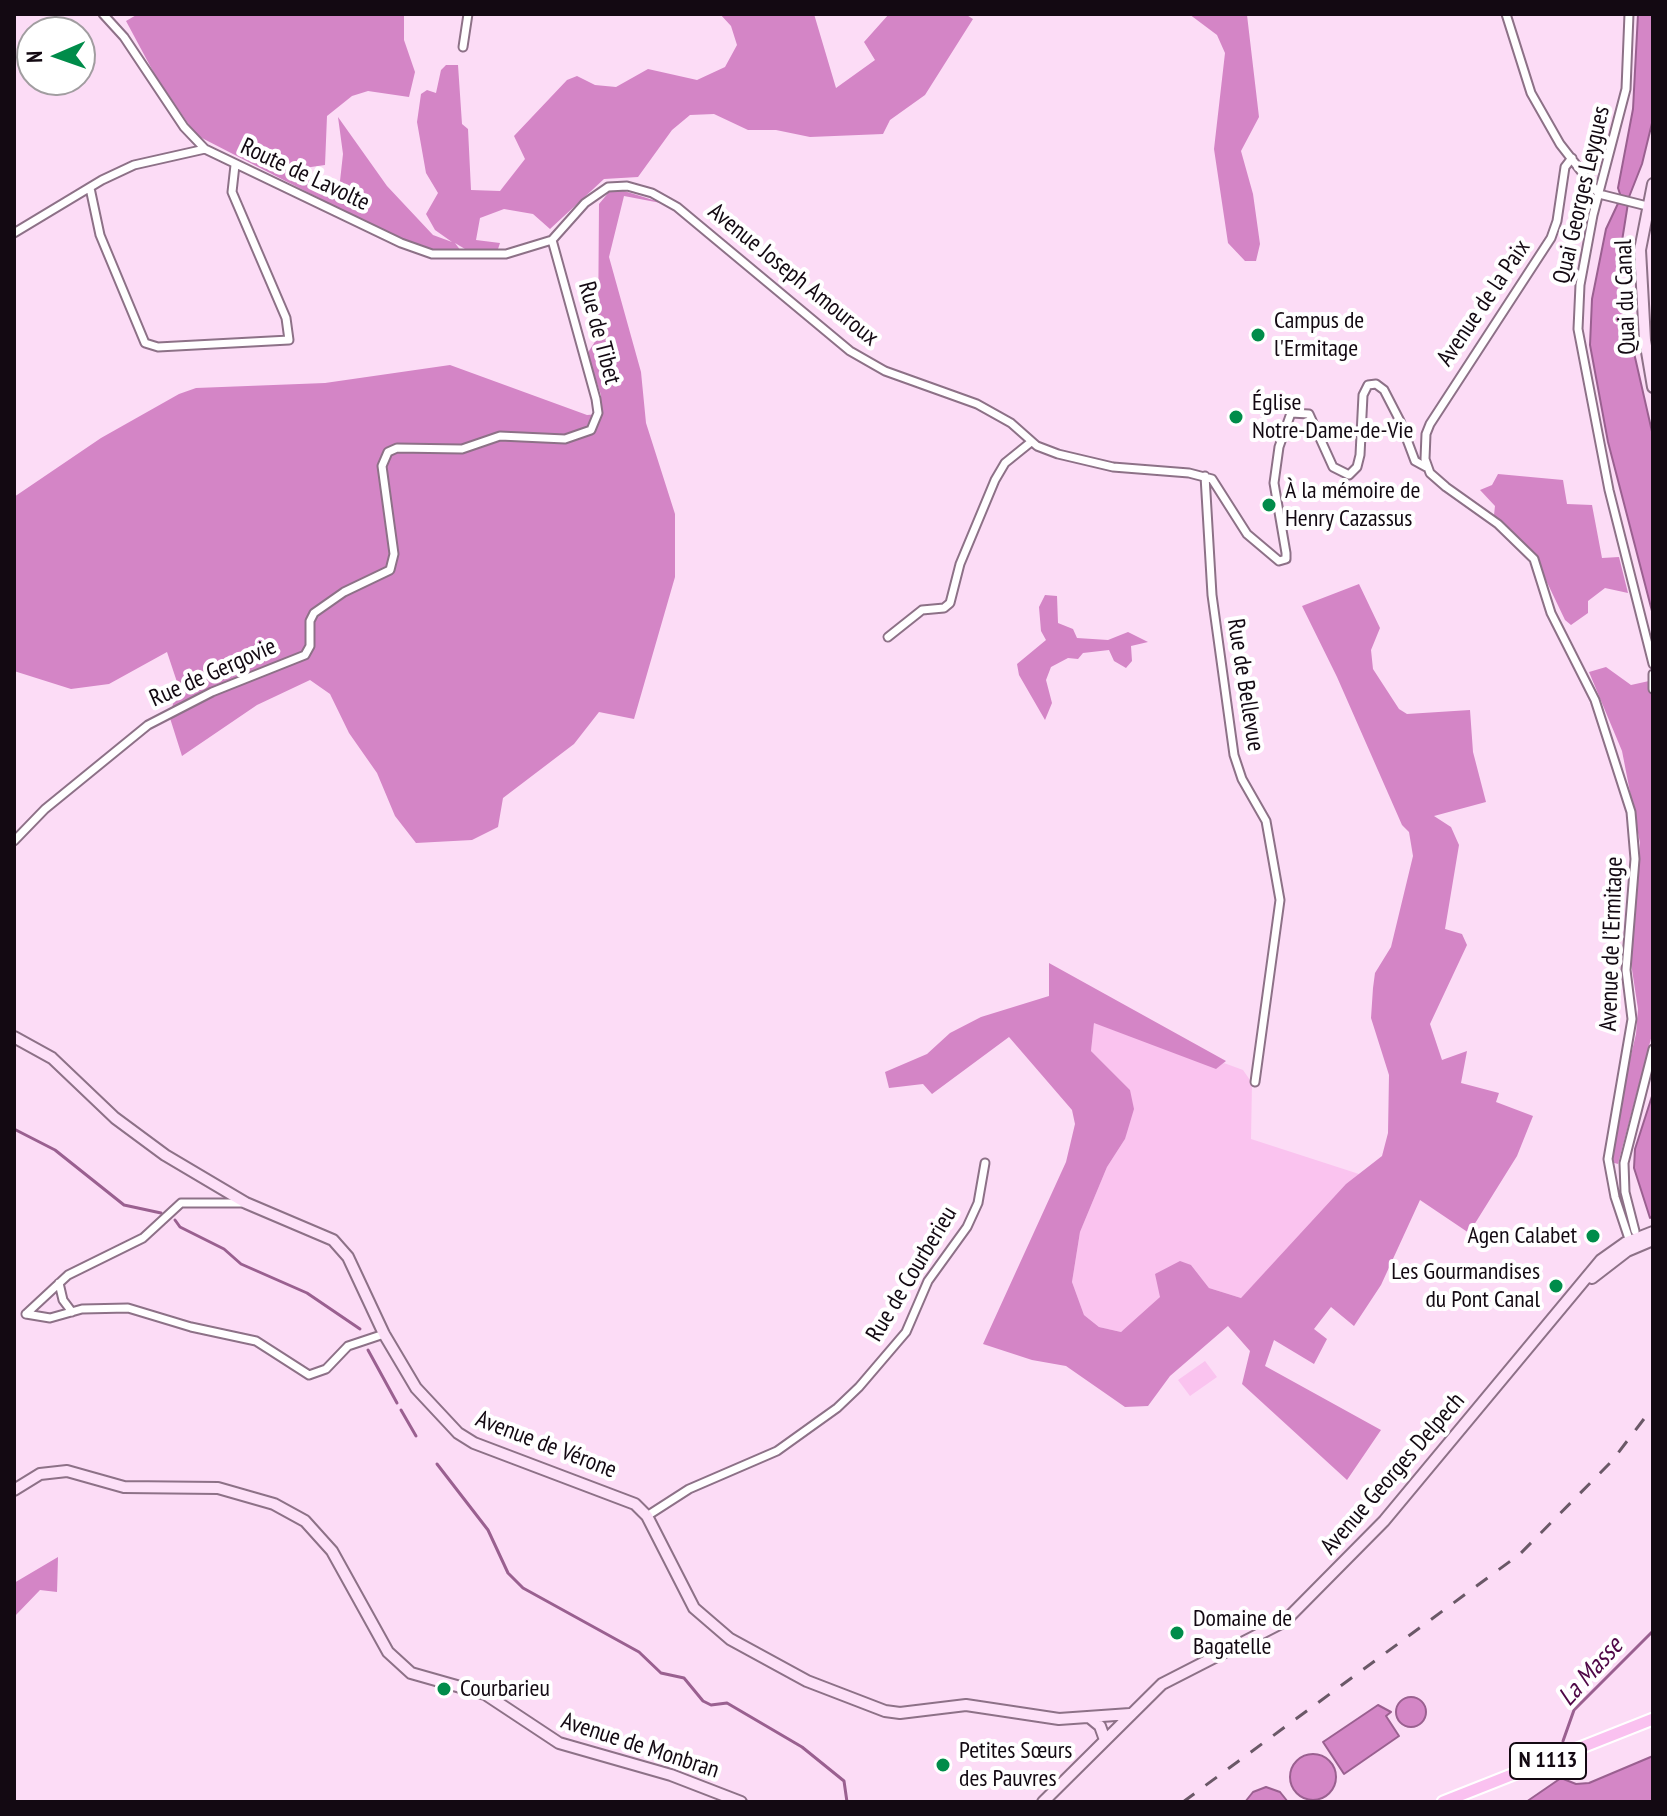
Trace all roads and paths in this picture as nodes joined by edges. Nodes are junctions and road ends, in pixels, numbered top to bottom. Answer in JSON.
{"nodes":[{"id":1,"x":103,"y":14,"type":"edge"},
{"id":2,"x":468,"y":14,"type":"edge"},
{"id":3,"x":1506,"y":14,"type":"edge"},
{"id":4,"x":1629,"y":14,"type":"edge"},
{"id":5,"x":463,"y":47,"type":"dead end"},
{"id":6,"x":192,"y":136,"type":"junction"},
{"id":7,"x":1560,"y":144,"type":"junction"},
{"id":8,"x":205,"y":149,"type":"junction"},
{"id":9,"x":181,"y":154,"type":"junction"},
{"id":10,"x":1572,"y":158,"type":"junction"},
{"id":11,"x":235,"y":165,"type":"junction"},
{"id":12,"x":1564,"y":174,"type":"junction"},
{"id":13,"x":1653,"y":184,"type":"edge"},
{"id":14,"x":90,"y":188,"type":"junction"},
{"id":15,"x":1602,"y":195,"type":"junction"},
{"id":16,"x":1644,"y":205,"type":"junction"},
{"id":17,"x":14,"y":233,"type":"edge"},
{"id":18,"x":552,"y":240,"type":"junction"},
{"id":19,"x":1653,"y":387,"type":"edge"},
{"id":20,"x":1031,"y":442,"type":"junction"},
{"id":21,"x":397,"y":448,"type":"joint"},
{"id":22,"x":1428,"y":470,"type":"junction"},
{"id":23,"x":1205,"y":476,"type":"junction"},
{"id":24,"x":888,"y":637,"type":"dead end"},
{"id":25,"x":1653,"y":664,"type":"edge"},
{"id":26,"x":1653,"y":674,"type":"edge"},
{"id":27,"x":1653,"y":689,"type":"edge"},
{"id":28,"x":14,"y":841,"type":"edge"},
{"id":29,"x":14,"y":1037,"type":"edge"},
{"id":30,"x":1653,"y":1049,"type":"edge"},
{"id":31,"x":1255,"y":1082,"type":"dead end"},
{"id":32,"x":985,"y":1163,"type":"dead end"},
{"id":33,"x":246,"y":1203,"type":"junction"},
{"id":34,"x":1642,"y":1237,"type":"edge"},
{"id":35,"x":59,"y":1283,"type":"junction"},
{"id":36,"x":1583,"y":1283,"type":"junction"},
{"id":37,"x":72,"y":1312,"type":"junction"},
{"id":38,"x":384,"y":1334,"type":"junction"},
{"id":39,"x":14,"y":1490,"type":"edge"},
{"id":40,"x":647,"y":1516,"type":"junction"},
{"id":41,"x":1130,"y":1714,"type":"junction"},
{"id":42,"x":1089,"y":1717,"type":"junction"},
{"id":43,"x":1653,"y":1719,"type":"edge"},
{"id":44,"x":1100,"y":1726,"type":"junction"},
{"id":45,"x":1117,"y":1727,"type":"junction"},
{"id":46,"x":1105,"y":1740,"type":"junction"},
{"id":47,"x":741,"y":1802,"type":"edge"},
{"id":48,"x":1043,"y":1802,"type":"edge"},
{"id":49,"x":1443,"y":1802,"type":"edge"}],
"edges":[{"from":1,"to":6,"type":"street","name":"Route de Lavolte"},
{"from":2,"to":5,"type":"street"},
{"from":3,"to":7,"type":"street"},
{"from":4,"to":15,"type":"street","name":"Quai Georges Leygues"},
{"from":6,"to":8,"type":"street","name":"Route de Lavolte"},
{"from":6,"to":9,"type":"street"},
{"from":7,"to":10,"type":"street"},
{"from":7,"to":12,"type":"street"},
{"from":8,"to":9,"type":"street"},
{"from":8,"to":11,"type":"street","name":"Route de Lavolte"},
{"from":9,"to":14,"type":"street"},
{"from":10,"to":12,"type":"street","name":"Avenue de la Paix"},
{"from":10,"to":15,"type":"street"},
{"from":11,"to":14,"type":"street"},
{"from":11,"to":18,"type":"street","name":"Route de Lavolte"},
{"from":12,"to":22,"type":"street","name":"Avenue de la Paix"},
{"from":13,"to":16,"type":"main road","name":"Quai du Canal"},
{"from":14,"to":17,"type":"street"},
{"from":15,"to":16,"type":"street"},
{"from":15,"to":25,"type":"street","name":"Quai Georges Leygues"},
{"from":16,"to":19,"type":"main road","name":"Quai du Canal"},
{"from":18,"to":20,"type":"street","name":"Avenue Joseph Amouroux"},
{"from":18,"to":21,"type":"street","name":"Rue de Tibet"},
{"from":20,"to":23,"type":"street","name":"Avenue Joseph Amouroux"},
{"from":20,"to":24,"type":"street"},
{"from":21,"to":28,"type":"street","name":"Rue de Gergovie"},
{"from":22,"to":23,"type":"street"},
{"from":22,"to":34,"type":"street","name":"Avenue de l’Ermitage"},
{"from":23,"to":31,"type":"street","name":"Rue de Bellevue"},
{"from":26,"to":27,"type":"street"},
{"from":29,"to":33,"type":"main road","name":"Avenue de Vérone"},
{"from":30,"to":34,"type":"street"},
{"from":32,"to":40,"type":"street","name":"Rue de Courberieu"},
{"from":33,"to":35,"type":"street"},
{"from":33,"to":38,"type":"main road","name":"Avenue de Vérone"},
{"from":34,"to":36,"type":"main road"},
{"from":34,"to":36,"type":"main road","name":"Avenue Georges Delpech"},
{"from":35,"to":37,"type":"street"},
{"from":35,"to":37,"type":"street"},
{"from":36,"to":41,"type":"main road","name":"Avenue Georges Delpech"},
{"from":37,"to":38,"type":"street"},
{"from":38,"to":40,"type":"main road","name":"Avenue de Vérone"},
{"from":39,"to":47,"type":"main road","name":"Avenue de Monbran"},
{"from":40,"to":42,"type":"main road","name":"Avenue de Vérone"},
{"from":41,"to":42,"type":"main road","name":"Avenue de Vérone"},
{"from":41,"to":45,"type":"main road","name":"Avenue Georges Delpech"},
{"from":42,"to":44,"type":"main road"},
{"from":43,"to":49,"type":"main road","number":"N 1113"},
{"from":44,"to":45,"type":"main road"},
{"from":44,"to":46,"type":"main road"},
{"from":45,"to":46,"type":"main road","name":"Avenue Georges Delpech"},
{"from":46,"to":48,"type":"main road","name":"Avenue Georges Delpech"}]}
